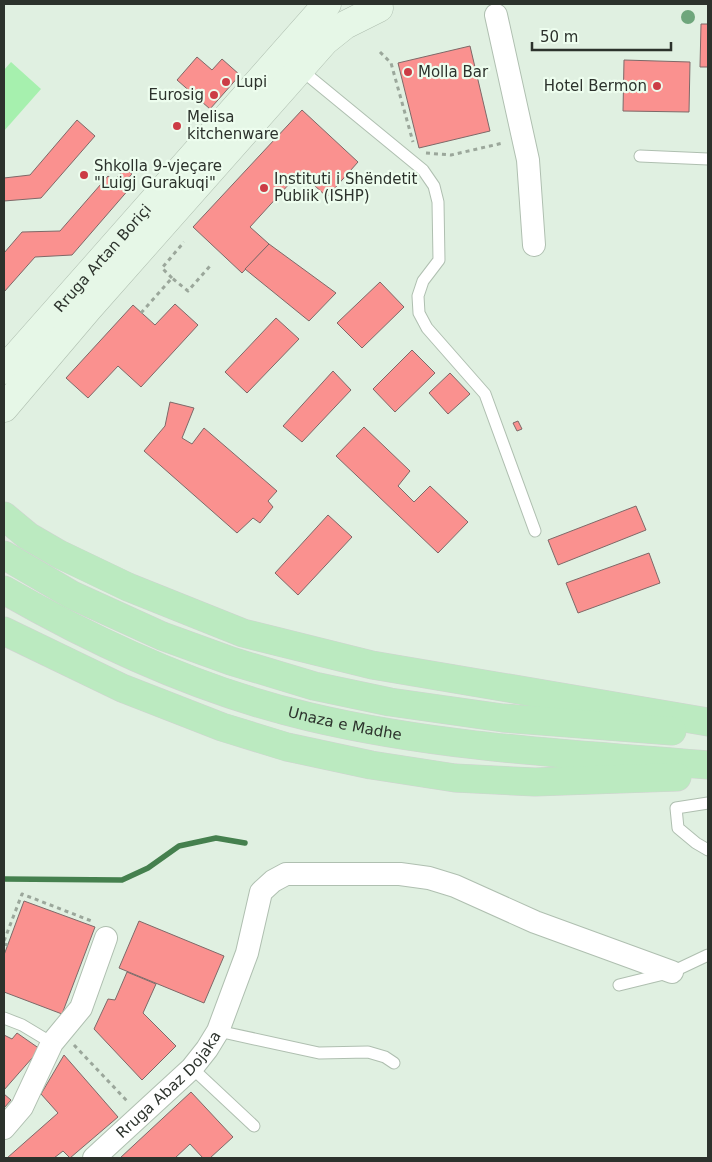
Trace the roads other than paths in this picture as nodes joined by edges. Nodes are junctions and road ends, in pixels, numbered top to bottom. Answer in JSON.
{"nodes":[{"id":1,"x":375,"y":5,"type":"edge"},
{"id":2,"x":318,"y":7,"type":"edge"},
{"id":3,"x":496,"y":15,"type":"dead end"},
{"id":4,"x":295,"y":75,"type":"junction"},
{"id":5,"x":640,"y":156,"type":"dead end"},
{"id":6,"x":708,"y":159,"type":"edge"},
{"id":7,"x":534,"y":245,"type":"dead end"},
{"id":8,"x":4,"y":370,"type":"edge"},
{"id":9,"x":4,"y":408,"type":"edge"},
{"id":10,"x":4,"y":516,"type":"edge"},
{"id":11,"x":535,"y":531,"type":"dead end"},
{"id":12,"x":4,"y":555,"type":"edge"},
{"id":13,"x":4,"y":590,"type":"edge"},
{"id":14,"x":4,"y":631,"type":"edge"},
{"id":15,"x":708,"y":722,"type":"edge"},
{"id":16,"x":708,"y":734,"type":"edge"},
{"id":17,"x":708,"y":765,"type":"edge"},
{"id":18,"x":708,"y":776,"type":"edge"},
{"id":19,"x":708,"y":803,"type":"edge"},
{"id":20,"x":708,"y":850,"type":"edge"},
{"id":21,"x":103,"y":931,"type":"road end"},
{"id":22,"x":708,"y":955,"type":"edge"},
{"id":23,"x":672,"y":972,"type":"junction"},
{"id":24,"x":619,"y":986,"type":"dead end"},
{"id":25,"x":4,"y":1018,"type":"edge"},
{"id":26,"x":218,"y":1031,"type":"junction"},
{"id":27,"x":52,"y":1043,"type":"junction"},
{"id":28,"x":394,"y":1063,"type":"dead end"},
{"id":29,"x":192,"y":1068,"type":"junction"},
{"id":30,"x":254,"y":1126,"type":"dead end"},
{"id":31,"x":4,"y":1128,"type":"edge"},
{"id":32,"x":94,"y":1158,"type":"edge"}],
"edges":[{"from":1,"to":4,"type":"main road","name":"Rruga Artan Boriçi"},
{"from":2,"to":8,"type":"main road","name":"Rruga Artan Boriçi"},
{"from":3,"to":7,"type":"street"},
{"from":4,"to":9,"type":"main road","name":"Rruga Artan Boriçi"},
{"from":4,"to":11,"type":"lane"},
{"from":5,"to":6,"type":"lane"},
{"from":10,"to":15,"type":"highway"},
{"from":12,"to":16,"type":"highway"},
{"from":13,"to":17,"type":"highway","name":"Unaza e Madhe"},
{"from":14,"to":18,"type":"highway"},
{"from":19,"to":20,"type":"lane"},
{"from":21,"to":27,"type":"street"},
{"from":22,"to":23,"type":"lane"},
{"from":23,"to":24,"type":"lane"},
{"from":23,"to":26,"type":"street"},
{"from":25,"to":27,"type":"lane"},
{"from":26,"to":28,"type":"lane","name":"Rruga Abaz Dojaka"},
{"from":26,"to":29,"type":"street","name":"Rruga Abaz Dojaka"},
{"from":27,"to":31,"type":"street"},
{"from":29,"to":30,"type":"lane"},
{"from":29,"to":32,"type":"street","name":"Rruga Abaz Dojaka"}]}
